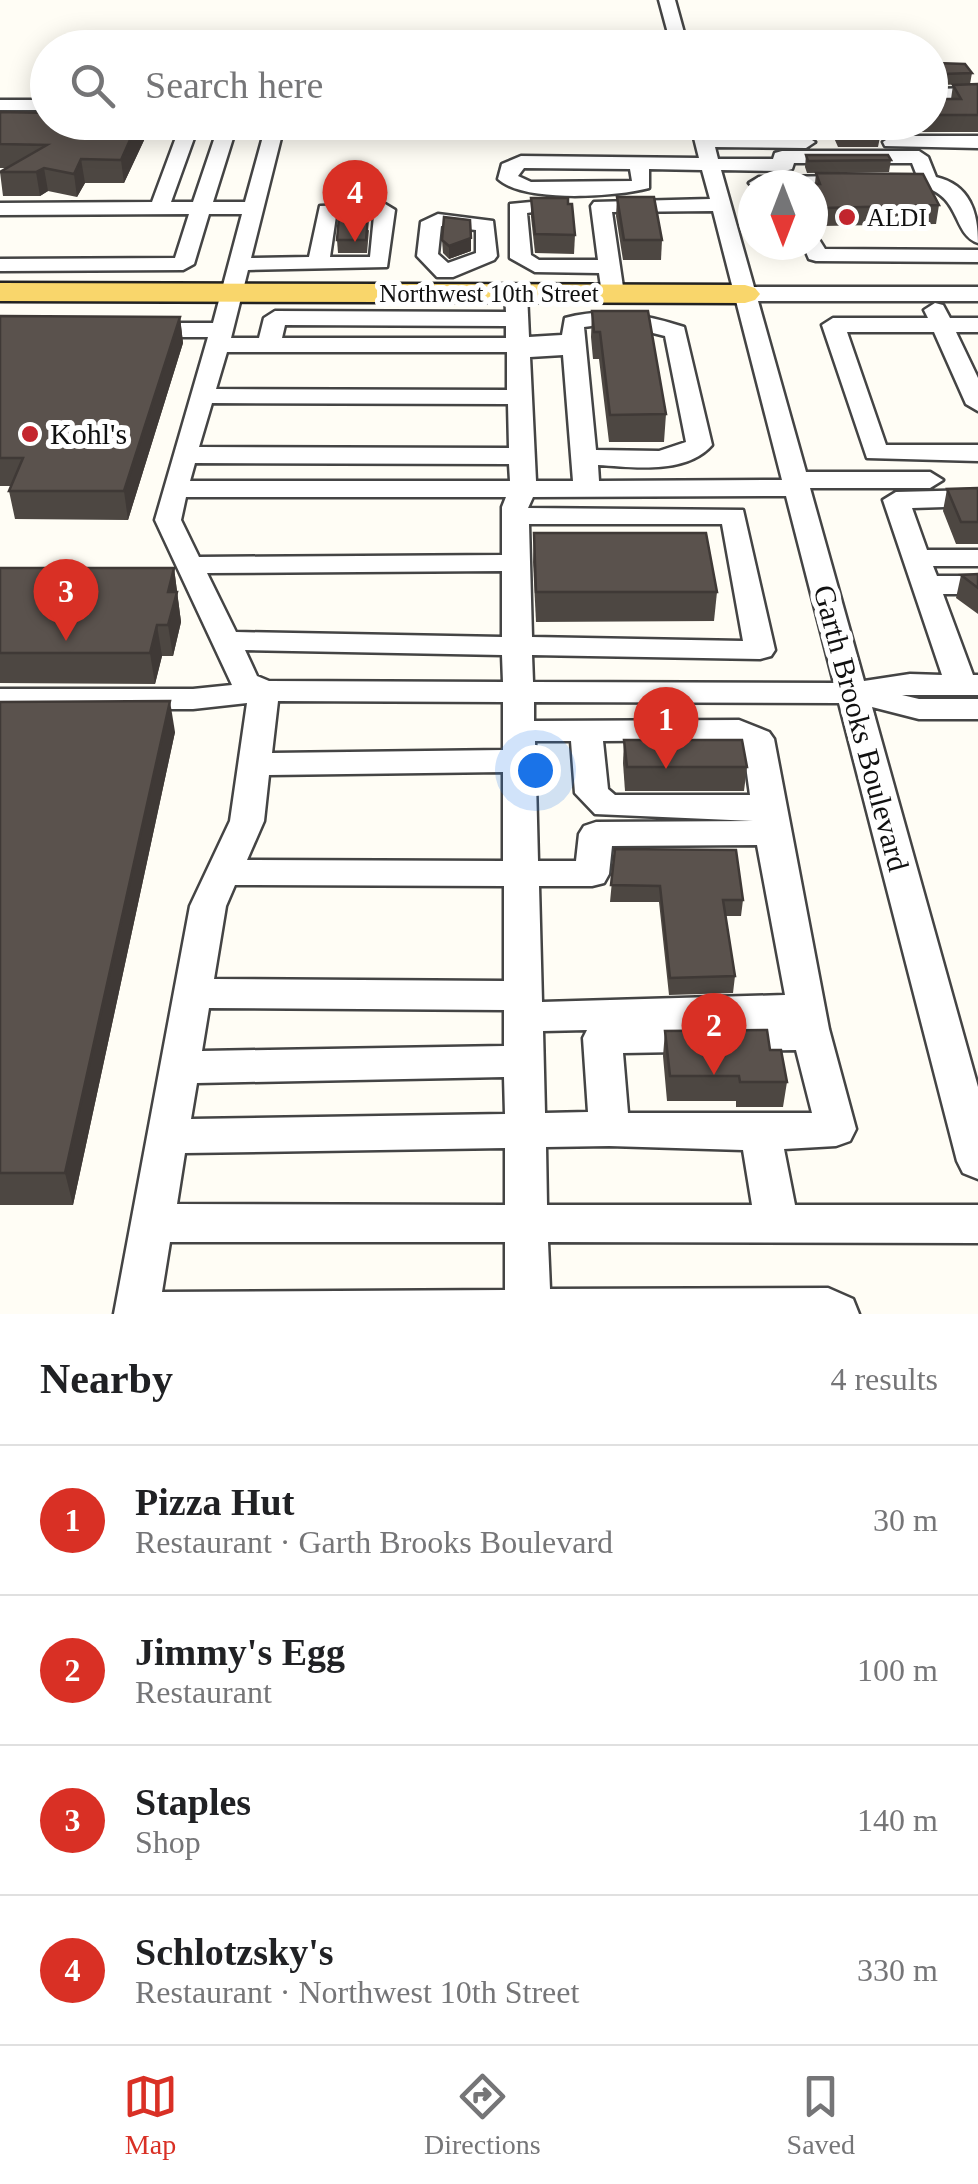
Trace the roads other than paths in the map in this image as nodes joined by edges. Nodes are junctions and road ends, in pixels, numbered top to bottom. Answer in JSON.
{"nodes":[{"id":1,"x":667,"y":0,"type":"edge"},
{"id":2,"x":675,"y":30,"type":"edge"},
{"id":3,"x":978,"y":93,"type":"edge"},
{"id":4,"x":948,"y":94,"type":"edge"},
{"id":5,"x":0,"y":105,"type":"edge"},
{"id":6,"x":30,"y":105,"type":"edge"},
{"id":7,"x":184,"y":140,"type":"edge"},
{"id":8,"x":224,"y":140,"type":"edge"},
{"id":9,"x":271,"y":140,"type":"edge"},
{"id":10,"x":704,"y":140,"type":"edge"},
{"id":11,"x":758,"y":140,"type":"edge"},
{"id":12,"x":772,"y":142,"type":"joint"},
{"id":13,"x":810,"y":142,"type":"joint"},
{"id":14,"x":896,"y":142,"type":"joint"},
{"id":15,"x":978,"y":142,"type":"edge"},
{"id":16,"x":787,"y":170,"type":"edge"},
{"id":17,"x":640,"y":174,"type":"junction"},
{"id":18,"x":828,"y":179,"type":"edge"},
{"id":19,"x":738,"y":182,"type":"edge"},
{"id":20,"x":869,"y":182,"type":"edge"},
{"id":21,"x":716,"y":184,"type":"junction"},
{"id":22,"x":659,"y":205,"type":"junction"},
{"id":23,"x":601,"y":206,"type":"junction"},
{"id":24,"x":159,"y":208,"type":"junction"},
{"id":25,"x":201,"y":208,"type":"junction"},
{"id":26,"x":254,"y":208,"type":"junction"},
{"id":27,"x":0,"y":209,"type":"edge"},
{"id":28,"x":828,"y":236,"type":"edge"},
{"id":29,"x":977,"y":236,"type":"edge"},
{"id":30,"x":828,"y":256,"type":"edge"},
{"id":31,"x":978,"y":256,"type":"edge"},
{"id":32,"x":318,"y":264,"type":"dead end"},
{"id":33,"x":0,"y":265,"type":"edge"},
{"id":34,"x":236,"y":279,"type":"junction"},
{"id":35,"x":611,"y":280,"type":"junction"},
{"id":36,"x":0,"y":292,"type":"edge"},
{"id":37,"x":745,"y":294,"type":"junction"},
{"id":38,"x":928,"y":294,"type":"junction"},
{"id":39,"x":978,"y":294,"type":"edge"},
{"id":40,"x":517,"y":319,"type":"junction"},
{"id":41,"x":942,"y":325,"type":"junction"},
{"id":42,"x":978,"y":325,"type":"edge"},
{"id":43,"x":129,"y":330,"type":"edge"},
{"id":44,"x":218,"y":337,"type":"junction"},
{"id":45,"x":574,"y":347,"type":"junction"},
{"id":46,"x":201,"y":396,"type":"junction"},
{"id":47,"x":520,"y":397,"type":"junction"},
{"id":48,"x":978,"y":404,"type":"edge"},
{"id":49,"x":978,"y":453,"type":"edge"},
{"id":50,"x":184,"y":455,"type":"junction"},
{"id":51,"x":586,"y":473,"type":"junction"},
{"id":52,"x":978,"y":480,"type":"edge"},
{"id":53,"x":796,"y":484,"type":"junction"},
{"id":54,"x":175,"y":489,"type":"junction"},
{"id":55,"x":940,"y":489,"type":"junction"},
{"id":56,"x":978,"y":498,"type":"edge"},
{"id":57,"x":518,"y":513,"type":"junction"},
{"id":58,"x":978,"y":558,"type":"edge"},
{"id":59,"x":189,"y":565,"type":"junction"},
{"id":60,"x":923,"y":572,"type":"junction"},
{"id":61,"x":978,"y":585,"type":"edge"},
{"id":62,"x":225,"y":641,"type":"junction"},
{"id":63,"x":517,"y":647,"type":"junction"},
{"id":64,"x":657,"y":649,"type":"junction"},
{"id":65,"x":969,"y":677,"type":"edge"},
{"id":66,"x":264,"y":691,"type":"junction"},
{"id":67,"x":518,"y":692,"type":"junction"},
{"id":68,"x":677,"y":692,"type":"junction"},
{"id":69,"x":852,"y":693,"type":"junction"},
{"id":70,"x":0,"y":699,"type":"edge"},
{"id":71,"x":586,"y":730,"type":"junction"},
{"id":72,"x":700,"y":730,"type":"junction"},
{"id":73,"x":519,"y":746,"type":"junction"},
{"id":74,"x":254,"y":764,"type":"junction"},
{"id":75,"x":770,"y":820,"type":"junction"},
{"id":76,"x":224,"y":872,"type":"junction"},
{"id":77,"x":521,"y":872,"type":"junction"},
{"id":78,"x":193,"y":994,"type":"junction"},
{"id":79,"x":523,"y":1007,"type":"junction"},
{"id":80,"x":810,"y":1021,"type":"junction"},
{"id":81,"x":524,"y":1061,"type":"junction"},
{"id":82,"x":180,"y":1067,"type":"junction"},
{"id":83,"x":609,"y":1129,"type":"junction"},
{"id":84,"x":525,"y":1130,"type":"junction"},
{"id":85,"x":761,"y":1133,"type":"junction"},
{"id":86,"x":168,"y":1136,"type":"junction"},
{"id":87,"x":978,"y":1161,"type":"edge"},
{"id":88,"x":152,"y":1223,"type":"junction"},
{"id":89,"x":777,"y":1224,"type":"junction"},
{"id":90,"x":978,"y":1224,"type":"edge"},
{"id":91,"x":527,"y":1225,"type":"junction"},
{"id":92,"x":528,"y":1312,"type":"edge"},
{"id":93,"x":136,"y":1314,"type":"edge"},
{"id":94,"x":837,"y":1314,"type":"edge"}],
"edges":[{"from":1,"to":2,"type":"street"},
{"from":3,"to":4,"type":"street"},
{"from":5,"to":6,"type":"street"},
{"from":7,"to":24,"type":"street"},
{"from":8,"to":25,"type":"street"},
{"from":9,"to":26,"type":"street"},
{"from":10,"to":21,"type":"street","name":"Garth Brooks Boulevard"},
{"from":11,"to":12,"type":"street"},
{"from":12,"to":13,"type":"street"},
{"from":13,"to":14,"type":"street"},
{"from":14,"to":15,"type":"street"},
{"from":16,"to":29,"type":"street"},
{"from":17,"to":17,"type":"street"},
{"from":17,"to":21,"type":"street"},
{"from":17,"to":22,"type":"street"},
{"from":18,"to":20,"type":"street"},
{"from":19,"to":21,"type":"street"},
{"from":21,"to":22,"type":"street"},
{"from":21,"to":37,"type":"street","name":"Garth Brooks Boulevard"},
{"from":22,"to":23,"type":"street"},
{"from":23,"to":35,"type":"street"},
{"from":23,"to":35,"type":"street"},
{"from":24,"to":25,"type":"street"},
{"from":24,"to":27,"type":"street"},
{"from":25,"to":26,"type":"street"},
{"from":25,"to":33,"type":"street"},
{"from":26,"to":34,"type":"street"},
{"from":28,"to":29,"type":"street"},
{"from":30,"to":31,"type":"street"},
{"from":32,"to":34,"type":"street"},
{"from":34,"to":36,"type":"main road","name":"Northwest 10th Street"},
{"from":34,"to":40,"type":"main road","name":"Northwest 10th Street"},
{"from":34,"to":44,"type":"street"},
{"from":35,"to":37,"type":"main road","name":"Northwest 10th Street"},
{"from":35,"to":40,"type":"main road","name":"Northwest 10th Street"},
{"from":37,"to":38,"type":"street","name":"Northwest 10th Street"},
{"from":37,"to":53,"type":"street","name":"Garth Brooks Boulevard"},
{"from":38,"to":39,"type":"street","name":"Northwest 10th Street"},
{"from":38,"to":41,"type":"street"},
{"from":40,"to":44,"type":"street"},
{"from":40,"to":45,"type":"street"},
{"from":40,"to":47,"type":"street"},
{"from":41,"to":42,"type":"street"},
{"from":41,"to":48,"type":"street"},
{"from":41,"to":49,"type":"street"},
{"from":43,"to":44,"type":"street"},
{"from":44,"to":46,"type":"street"},
{"from":45,"to":51,"type":"street"},
{"from":45,"to":51,"type":"street"},
{"from":46,"to":47,"type":"street"},
{"from":46,"to":50,"type":"street"},
{"from":47,"to":57,"type":"street"},
{"from":50,"to":54,"type":"street"},
{"from":50,"to":57,"type":"street"},
{"from":51,"to":53,"type":"street"},
{"from":51,"to":57,"type":"street"},
{"from":52,"to":55,"type":"street"},
{"from":53,"to":55,"type":"street"},
{"from":53,"to":69,"type":"street","name":"Garth Brooks Boulevard"},
{"from":54,"to":57,"type":"street"},
{"from":54,"to":59,"type":"street"},
{"from":55,"to":56,"type":"street"},
{"from":55,"to":60,"type":"street"},
{"from":57,"to":59,"type":"street"},
{"from":57,"to":63,"type":"street"},
{"from":57,"to":64,"type":"street"},
{"from":58,"to":60,"type":"street"},
{"from":59,"to":62,"type":"street"},
{"from":60,"to":61,"type":"street"},
{"from":60,"to":65,"type":"street"},
{"from":62,"to":63,"type":"street"},
{"from":62,"to":66,"type":"street"},
{"from":63,"to":64,"type":"street"},
{"from":63,"to":67,"type":"street"},
{"from":64,"to":68,"type":"street"},
{"from":65,"to":69,"type":"street"},
{"from":66,"to":67,"type":"street"},
{"from":66,"to":70,"type":"street"},
{"from":66,"to":74,"type":"street"},
{"from":67,"to":68,"type":"street"},
{"from":67,"to":73,"type":"street"},
{"from":68,"to":69,"type":"street"},
{"from":68,"to":72,"type":"street"},
{"from":69,"to":87,"type":"street","name":"Garth Brooks Boulevard"},
{"from":71,"to":72,"type":"street"},
{"from":71,"to":73,"type":"street"},
{"from":71,"to":75,"type":"street"},
{"from":72,"to":75,"type":"street"},
{"from":73,"to":74,"type":"street"},
{"from":73,"to":77,"type":"street"},
{"from":74,"to":76,"type":"street"},
{"from":75,"to":77,"type":"street"},
{"from":75,"to":80,"type":"street"},
{"from":76,"to":77,"type":"street"},
{"from":76,"to":78,"type":"street"},
{"from":77,"to":79,"type":"street"},
{"from":78,"to":79,"type":"street"},
{"from":78,"to":82,"type":"street"},
{"from":79,"to":80,"type":"street"},
{"from":79,"to":81,"type":"street"},
{"from":80,"to":83,"type":"street"},
{"from":80,"to":85,"type":"street"},
{"from":81,"to":82,"type":"street"},
{"from":81,"to":84,"type":"street"},
{"from":82,"to":86,"type":"street"},
{"from":83,"to":84,"type":"street"},
{"from":83,"to":85,"type":"street"},
{"from":84,"to":86,"type":"street"},
{"from":84,"to":91,"type":"street"},
{"from":85,"to":89,"type":"street"},
{"from":86,"to":88,"type":"street"},
{"from":88,"to":91,"type":"street"},
{"from":88,"to":93,"type":"street"},
{"from":89,"to":90,"type":"street"},
{"from":89,"to":91,"type":"street"},
{"from":91,"to":92,"type":"street"},
{"from":92,"to":93,"type":"street"},
{"from":92,"to":94,"type":"street"}]}
